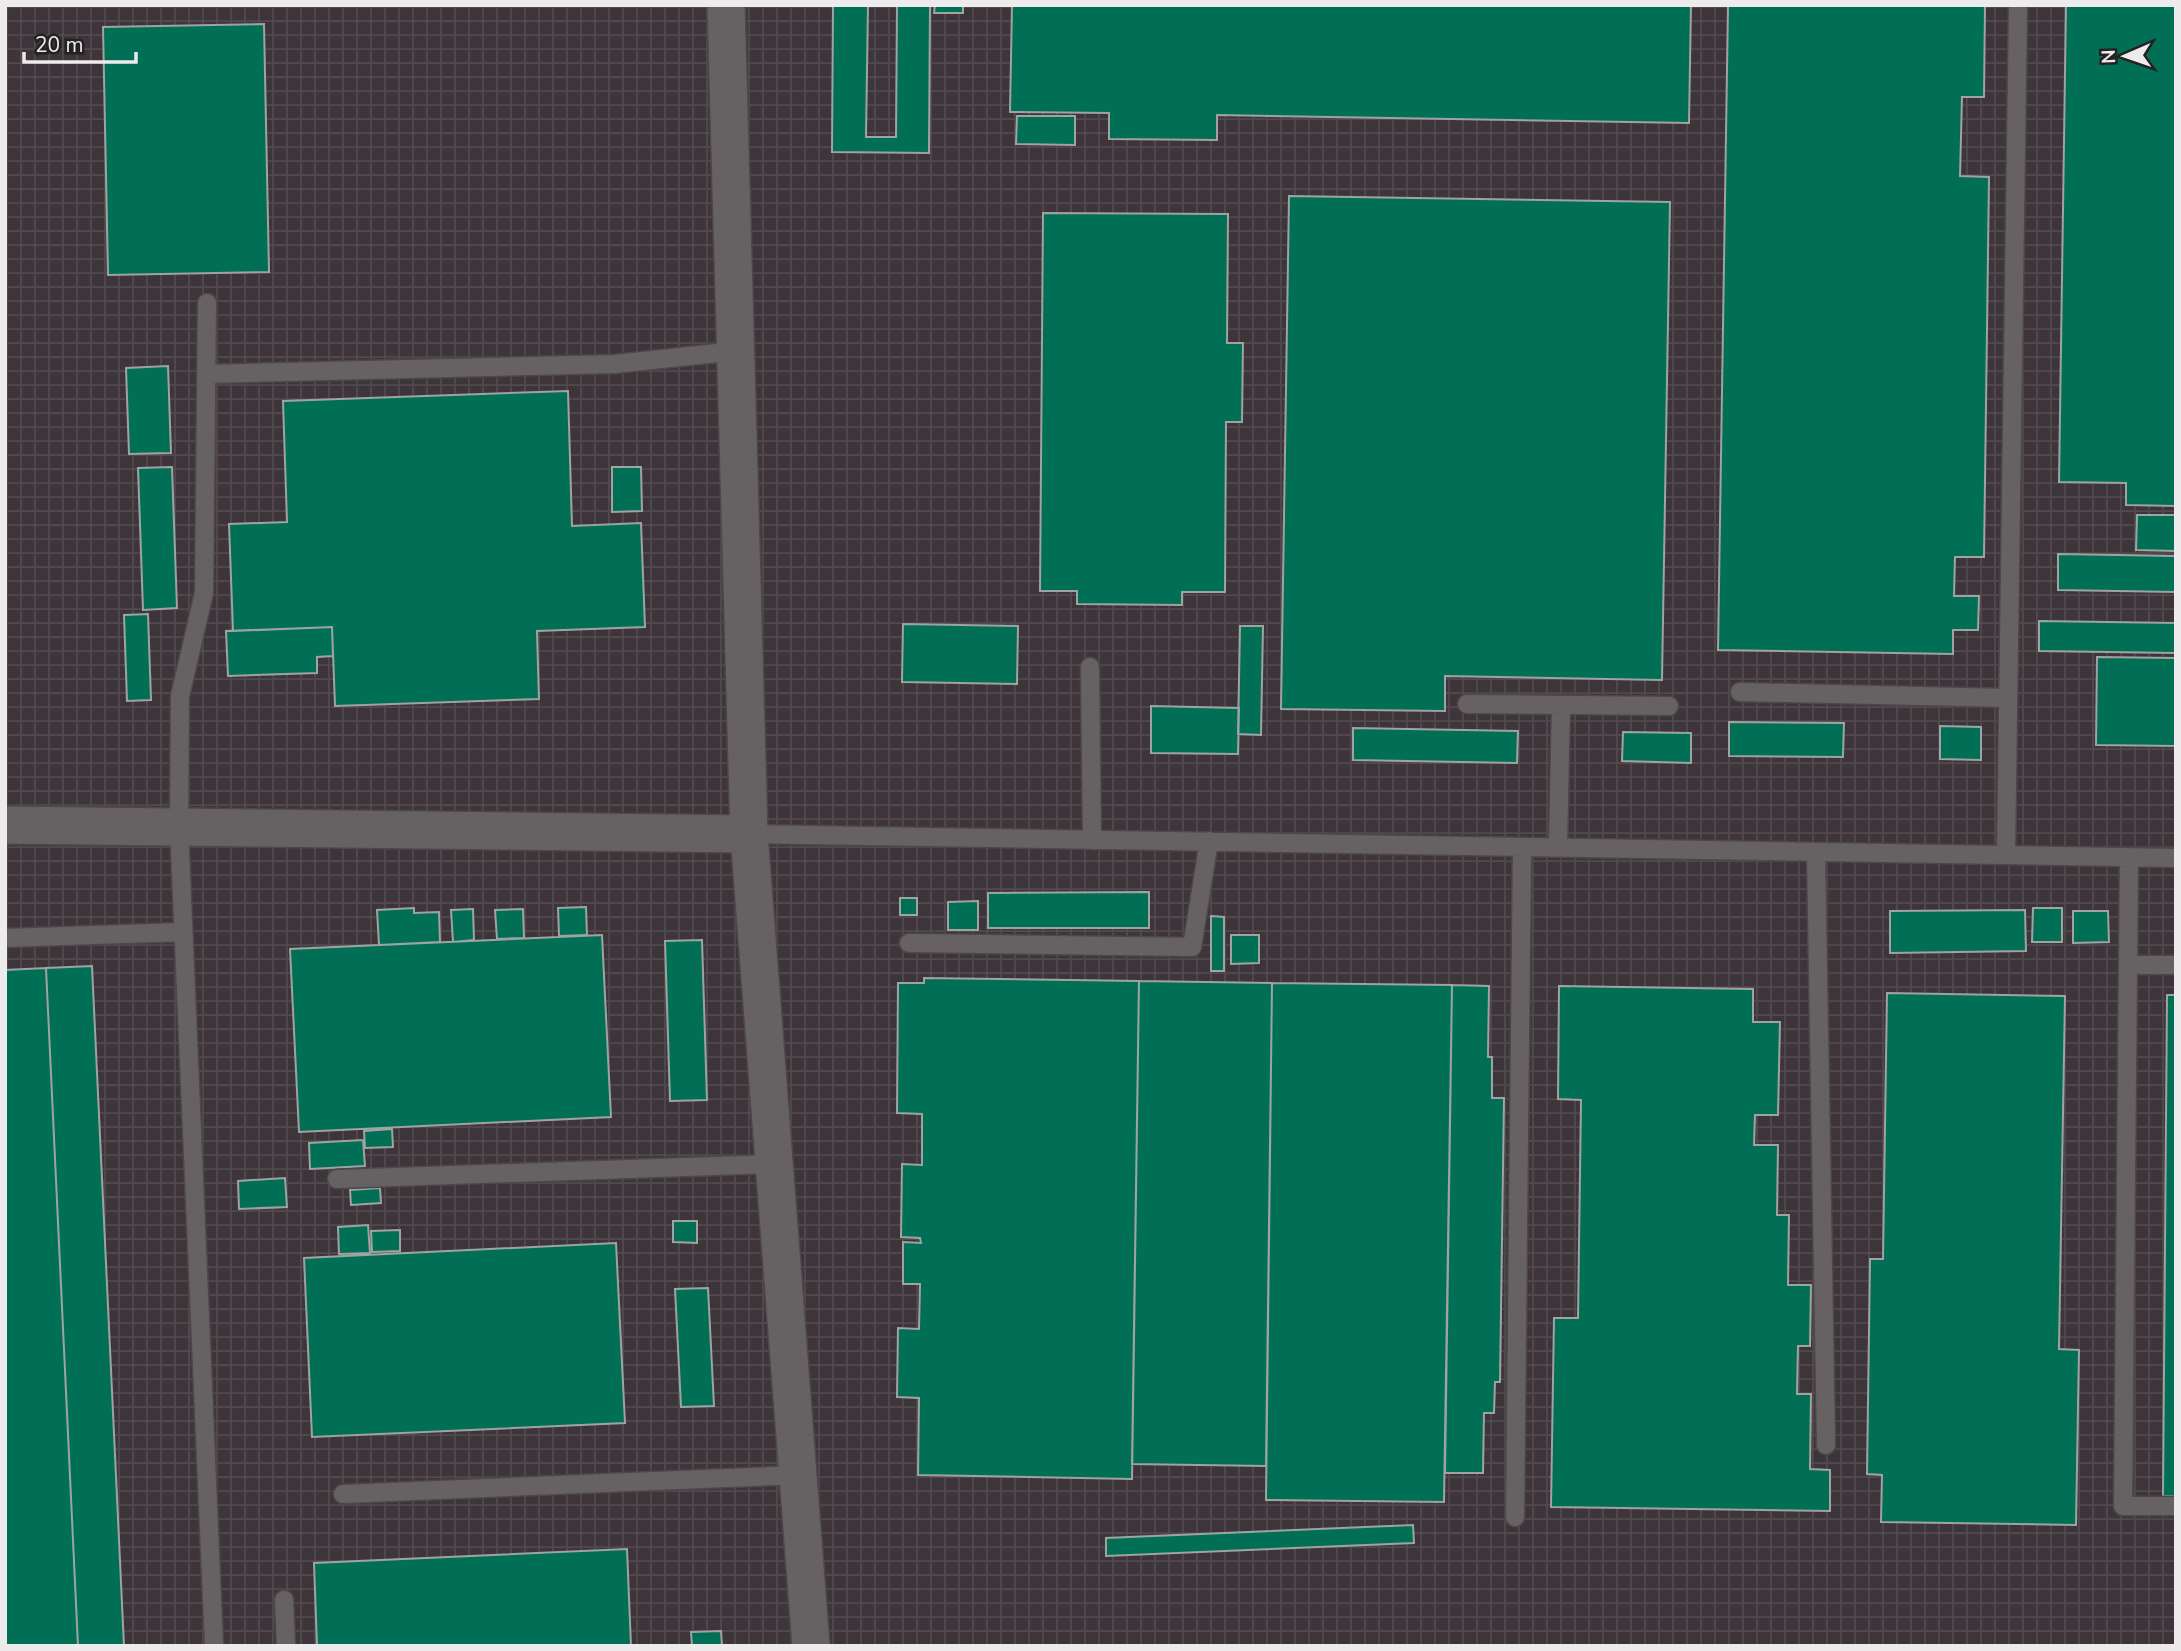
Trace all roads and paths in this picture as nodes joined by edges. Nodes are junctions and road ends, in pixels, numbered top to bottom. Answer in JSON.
{"nodes":[{"id":1,"x":726,"y":5,"type":"edge"},
{"id":2,"x":2018,"y":5,"type":"edge"},
{"id":3,"x":207,"y":303,"type":"dead end"},
{"id":4,"x":736,"y":351,"type":"junction"},
{"id":5,"x":206,"y":374,"type":"junction"},
{"id":6,"x":1090,"y":667,"type":"dead end"},
{"id":7,"x":1740,"y":692,"type":"dead end"},
{"id":8,"x":2008,"y":698,"type":"junction"},
{"id":9,"x":1467,"y":704,"type":"dead end"},
{"id":10,"x":1560,"y":705,"type":"junction"},
{"id":11,"x":1669,"y":706,"type":"dead end"},
{"id":12,"x":5,"y":825,"type":"edge"},
{"id":13,"x":179,"y":827,"type":"junction"},
{"id":14,"x":749,"y":834,"type":"junction"},
{"id":15,"x":1093,"y":840,"type":"junction"},
{"id":16,"x":1209,"y":841,"type":"junction"},
{"id":17,"x":1522,"y":847,"type":"junction"},
{"id":18,"x":1558,"y":847,"type":"junction"},
{"id":19,"x":1816,"y":852,"type":"junction"},
{"id":20,"x":2006,"y":855,"type":"junction"},
{"id":21,"x":2129,"y":857,"type":"junction"},
{"id":22,"x":2176,"y":858,"type":"edge"},
{"id":23,"x":183,"y":932,"type":"junction"},
{"id":24,"x":5,"y":938,"type":"edge"},
{"id":25,"x":909,"y":943,"type":"dead end"},
{"id":26,"x":2128,"y":965,"type":"junction"},
{"id":27,"x":2176,"y":965,"type":"edge"},
{"id":28,"x":774,"y":1164,"type":"junction"},
{"id":29,"x":337,"y":1180,"type":"dead end"},
{"id":30,"x":1825,"y":1445,"type":"dead end"},
{"id":31,"x":798,"y":1475,"type":"junction"},
{"id":32,"x":344,"y":1494,"type":"dead end"},
{"id":33,"x":2176,"y":1506,"type":"edge"},
{"id":34,"x":1515,"y":1517,"type":"dead end"},
{"id":35,"x":284,"y":1601,"type":"dead end"},
{"id":36,"x":214,"y":1646,"type":"edge"},
{"id":37,"x":286,"y":1646,"type":"edge"},
{"id":38,"x":811,"y":1646,"type":"edge"}],
"edges":[{"from":1,"to":4,"type":"street"},
{"from":2,"to":8,"type":"lane"},
{"from":3,"to":5,"type":"lane"},
{"from":4,"to":5,"type":"lane"},
{"from":4,"to":14,"type":"street"},
{"from":5,"to":13,"type":"lane"},
{"from":6,"to":15,"type":"lane"},
{"from":7,"to":8,"type":"lane"},
{"from":8,"to":20,"type":"lane"},
{"from":9,"to":10,"type":"lane"},
{"from":10,"to":11,"type":"lane"},
{"from":10,"to":18,"type":"lane"},
{"from":12,"to":13,"type":"street"},
{"from":13,"to":14,"type":"street"},
{"from":13,"to":23,"type":"lane"},
{"from":14,"to":15,"type":"lane"},
{"from":14,"to":28,"type":"street"},
{"from":15,"to":16,"type":"lane"},
{"from":16,"to":17,"type":"lane"},
{"from":16,"to":25,"type":"lane"},
{"from":17,"to":18,"type":"lane"},
{"from":17,"to":34,"type":"lane"},
{"from":18,"to":19,"type":"lane"},
{"from":19,"to":20,"type":"lane"},
{"from":19,"to":30,"type":"lane"},
{"from":20,"to":21,"type":"lane"},
{"from":21,"to":22,"type":"lane"},
{"from":21,"to":26,"type":"lane"},
{"from":23,"to":24,"type":"lane"},
{"from":23,"to":36,"type":"lane"},
{"from":26,"to":27,"type":"lane"},
{"from":26,"to":33,"type":"lane"},
{"from":28,"to":29,"type":"lane"},
{"from":28,"to":31,"type":"street"},
{"from":31,"to":32,"type":"lane"},
{"from":31,"to":38,"type":"street"},
{"from":35,"to":37,"type":"lane"}]}
